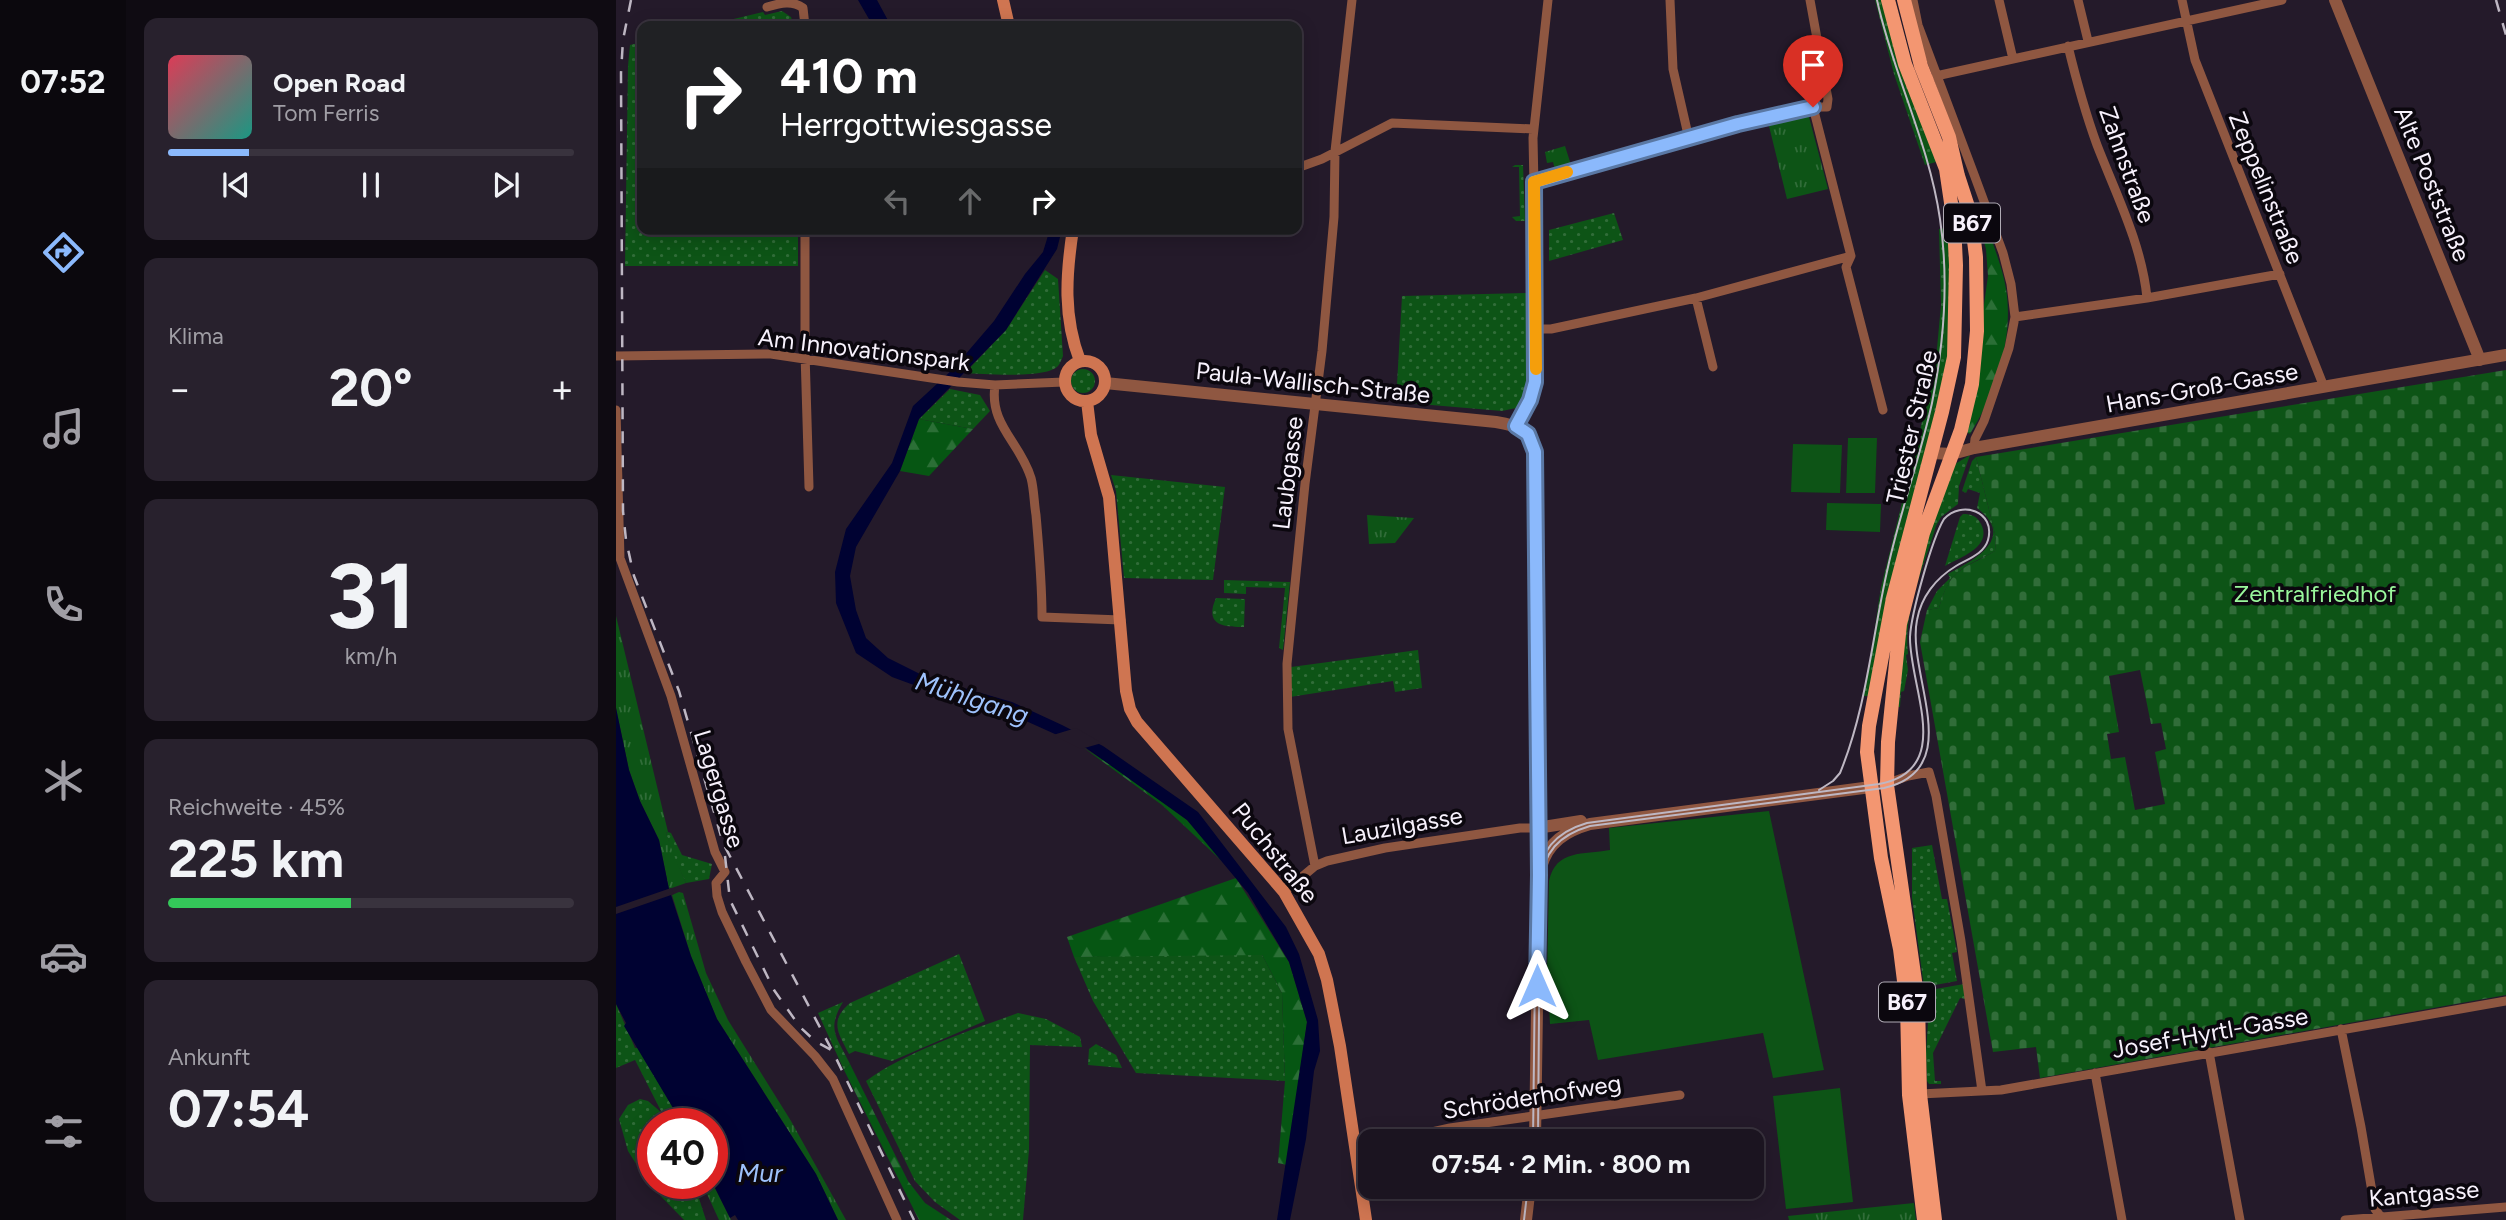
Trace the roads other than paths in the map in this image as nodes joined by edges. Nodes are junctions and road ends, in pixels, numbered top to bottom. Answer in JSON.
{"nodes":[{"id":1,"x":1003,"y":0,"type":"edge"},
{"id":2,"x":1352,"y":0,"type":"edge"},
{"id":3,"x":1548,"y":0,"type":"edge"},
{"id":4,"x":1670,"y":0,"type":"edge"},
{"id":5,"x":1810,"y":0,"type":"edge"},
{"id":6,"x":1888,"y":0,"type":"edge"},
{"id":7,"x":1904,"y":0,"type":"edge"},
{"id":8,"x":1913,"y":0,"type":"edge"},
{"id":9,"x":1999,"y":0,"type":"edge"},
{"id":10,"x":2078,"y":0,"type":"edge"},
{"id":11,"x":2182,"y":0,"type":"edge"},
{"id":12,"x":2282,"y":0,"type":"edge"},
{"id":13,"x":2336,"y":0,"type":"edge"},
{"id":14,"x":767,"y":7,"type":"dead end"},
{"id":15,"x":2187,"y":20,"type":"junction"},
{"id":16,"x":805,"y":21,"type":"edge"},
{"id":17,"x":1008,"y":21,"type":"edge"},
{"id":18,"x":2088,"y":41,"type":"junction"},
{"id":19,"x":2068,"y":46,"type":"junction"},
{"id":20,"x":2013,"y":59,"type":"junction"},
{"id":21,"x":1936,"y":76,"type":"junction"},
{"id":22,"x":1813,"y":107,"type":"junction"},
{"id":23,"x":1533,"y":129,"type":"junction"},
{"id":24,"x":1689,"y":139,"type":"junction"},
{"id":25,"x":1335,"y":151,"type":"junction"},
{"id":26,"x":1302,"y":166,"type":"edge"},
{"id":27,"x":1534,"y":182,"type":"junction"},
{"id":28,"x":805,"y":235,"type":"edge"},
{"id":29,"x":1072,"y":235,"type":"edge"},
{"id":30,"x":1852,"y":257,"type":"junction"},
{"id":31,"x":2280,"y":274,"type":"junction"},
{"id":32,"x":1696,"y":298,"type":"junction"},
{"id":33,"x":2147,"y":298,"type":"junction"},
{"id":34,"x":2015,"y":317,"type":"junction"},
{"id":35,"x":1537,"y":329,"type":"junction"},
{"id":36,"x":2506,"y":355,"type":"edge"},
{"id":37,"x":616,"y":356,"type":"edge"},
{"id":38,"x":806,"y":358,"type":"junction"},
{"id":39,"x":2480,"y":360,"type":"junction"},
{"id":40,"x":1080,"y":361,"type":"junction"},
{"id":41,"x":1713,"y":367,"type":"dead end"},
{"id":42,"x":1064,"y":382,"type":"junction"},
{"id":43,"x":1105,"y":383,"type":"junction"},
{"id":44,"x":995,"y":385,"type":"junction"},
{"id":45,"x":2324,"y":387,"type":"junction"},
{"id":46,"x":1087,"y":401,"type":"junction"},
{"id":47,"x":1316,"y":405,"type":"junction"},
{"id":48,"x":616,"y":410,"type":"edge"},
{"id":49,"x":1883,"y":410,"type":"dead end"},
{"id":50,"x":1516,"y":426,"type":"junction"},
{"id":51,"x":1974,"y":448,"type":"junction"},
{"id":52,"x":1932,"y":453,"type":"junction"},
{"id":53,"x":1952,"y":454,"type":"junction"},
{"id":54,"x":809,"y":487,"type":"dead end"},
{"id":55,"x":1121,"y":620,"type":"junction"},
{"id":56,"x":1887,"y":785,"type":"junction"},
{"id":57,"x":1871,"y":787,"type":"junction"},
{"id":58,"x":1610,"y":820,"type":"junction"},
{"id":59,"x":1537,"y":828,"type":"junction"},
{"id":60,"x":1552,"y":845,"type":"junction"},
{"id":61,"x":1314,"y":866,"type":"junction"},
{"id":62,"x":1539,"y":875,"type":"junction"},
{"id":63,"x":1284,"y":892,"type":"junction"},
{"id":64,"x":2506,"y":1002,"type":"edge"},
{"id":65,"x":2506,"y":1011,"type":"edge"},
{"id":66,"x":2340,"y":1029,"type":"junction"},
{"id":67,"x":2209,"y":1052,"type":"junction"},
{"id":68,"x":2095,"y":1073,"type":"junction"},
{"id":69,"x":1982,"y":1091,"type":"junction"},
{"id":70,"x":1920,"y":1094,"type":"junction"},
{"id":71,"x":1680,"y":1095,"type":"dead end"},
{"id":72,"x":1536,"y":1117,"type":"junction"},
{"id":73,"x":1445,"y":1129,"type":"edge"},
{"id":74,"x":1536,"y":1129,"type":"edge"},
{"id":75,"x":1356,"y":1149,"type":"joint"},
{"id":76,"x":1528,"y":1199,"type":"edge"},
{"id":77,"x":2506,"y":1207,"type":"edge"},
{"id":78,"x":2382,"y":1218,"type":"edge"},
{"id":79,"x":897,"y":1220,"type":"edge"},
{"id":80,"x":1366,"y":1220,"type":"edge"},
{"id":81,"x":1526,"y":1220,"type":"edge"},
{"id":82,"x":1924,"y":1220,"type":"edge"},
{"id":83,"x":1935,"y":1220,"type":"edge"},
{"id":84,"x":2122,"y":1220,"type":"edge"},
{"id":85,"x":2240,"y":1220,"type":"edge"},
{"id":86,"x":2345,"y":1220,"type":"edge"}],
"edges":[{"from":1,"to":17,"type":"main road"},
{"from":2,"to":25,"type":"street","name":"Laubgasse"},
{"from":3,"to":23,"type":"street"},
{"from":4,"to":24,"type":"street"},
{"from":5,"to":22,"type":"street"},
{"from":6,"to":52,"type":"main road","name":"Triester Straße","number":"B67"},
{"from":7,"to":53,"type":"main road","name":"Triester Straße","number":"B67"},
{"from":8,"to":21,"type":"street"},
{"from":9,"to":20,"type":"street"},
{"from":10,"to":18,"type":"street"},
{"from":11,"to":15,"type":"street","name":"Zeppelinstraße"},
{"from":12,"to":15,"type":"street"},
{"from":13,"to":39,"type":"street","name":"Alte Poststraße"},
{"from":14,"to":16,"type":"street"},
{"from":15,"to":18,"type":"street"},
{"from":15,"to":31,"type":"street","name":"Zeppelinstraße"},
{"from":18,"to":19,"type":"street"},
{"from":19,"to":20,"type":"street"},
{"from":19,"to":33,"type":"street","name":"Zahnstraße"},
{"from":20,"to":21,"type":"street"},
{"from":21,"to":34,"type":"street"},
{"from":22,"to":24,"type":"street"},
{"from":22,"to":30,"type":"street"},
{"from":23,"to":25,"type":"street"},
{"from":23,"to":27,"type":"street"},
{"from":24,"to":27,"type":"street"},
{"from":25,"to":26,"type":"street"},
{"from":25,"to":47,"type":"street","name":"Laubgasse"},
{"from":27,"to":35,"type":"street"},
{"from":28,"to":38,"type":"street"},
{"from":29,"to":40,"type":"main road"},
{"from":30,"to":32,"type":"street"},
{"from":30,"to":49,"type":"street"},
{"from":31,"to":33,"type":"street"},
{"from":31,"to":45,"type":"street","name":"Zeppelinstraße"},
{"from":32,"to":35,"type":"street"},
{"from":32,"to":41,"type":"street"},
{"from":33,"to":34,"type":"street"},
{"from":34,"to":51,"type":"street"},
{"from":35,"to":50,"type":"street"},
{"from":36,"to":39,"type":"street"},
{"from":37,"to":38,"type":"street","name":"Am Innovationspark"},
{"from":38,"to":44,"type":"street","name":"Am Innovationspark"},
{"from":38,"to":54,"type":"street"},
{"from":39,"to":45,"type":"street","name":"Hans-Groß-Gasse"},
{"from":40,"to":42,"type":"main road"},
{"from":40,"to":43,"type":"main road"},
{"from":42,"to":44,"type":"street","name":"Am Innovationspark"},
{"from":42,"to":46,"type":"main road"},
{"from":43,"to":46,"type":"main road"},
{"from":43,"to":47,"type":"street","name":"Paula-Wallisch-Straße"},
{"from":44,"to":55,"type":"street"},
{"from":45,"to":51,"type":"street","name":"Hans-Groß-Gasse"},
{"from":46,"to":55,"type":"main road","name":"Puchstraße"},
{"from":47,"to":50,"type":"street","name":"Paula-Wallisch-Straße"},
{"from":47,"to":61,"type":"street","name":"Laubgasse"},
{"from":48,"to":79,"type":"street","name":"Lagergasse"},
{"from":50,"to":59,"type":"street"},
{"from":51,"to":53,"type":"street","name":"Hans-Groß-Gasse"},
{"from":52,"to":53,"type":"street","name":"Hans-Groß-Gasse"},
{"from":52,"to":57,"type":"main road","name":"Triester Straße","number":"B67"},
{"from":53,"to":56,"type":"main road","name":"Triester Straße","number":"B67"},
{"from":55,"to":63,"type":"main road","name":"Puchstraße"},
{"from":56,"to":57,"type":"street"},
{"from":56,"to":69,"type":"street"},
{"from":56,"to":70,"type":"main road","name":"Triester Straße","number":"B67"},
{"from":57,"to":58,"type":"street","name":"Lauzilgasse"},
{"from":57,"to":82,"type":"main road","name":"Triester Straße","number":"B67"},
{"from":58,"to":59,"type":"street","name":"Lauzilgasse"},
{"from":58,"to":60,"type":"street","name":"Lauzilgasse"},
{"from":59,"to":60,"type":"street"},
{"from":59,"to":61,"type":"street","name":"Lauzilgasse"},
{"from":59,"to":62,"type":"street"},
{"from":60,"to":62,"type":"street"},
{"from":61,"to":63,"type":"street","name":"Lauzilgasse"},
{"from":62,"to":72,"type":"street"},
{"from":63,"to":75,"type":"main road","name":"Puchstraße"},
{"from":64,"to":65,"type":"street"},
{"from":64,"to":66,"type":"street","name":"Josef-Hyrtl-Gasse"},
{"from":66,"to":67,"type":"street","name":"Josef-Hyrtl-Gasse"},
{"from":66,"to":78,"type":"street"},
{"from":67,"to":68,"type":"street","name":"Josef-Hyrtl-Gasse"},
{"from":67,"to":85,"type":"street"},
{"from":68,"to":69,"type":"street","name":"Josef-Hyrtl-Gasse"},
{"from":68,"to":84,"type":"street"},
{"from":69,"to":70,"type":"street","name":"Josef-Hyrtl-Gasse"},
{"from":70,"to":83,"type":"main road","name":"Triester Straße","number":"B67"},
{"from":71,"to":72,"type":"street","name":"Schröderhofweg"},
{"from":72,"to":73,"type":"street","name":"Schröderhofweg"},
{"from":72,"to":74,"type":"street"},
{"from":75,"to":80,"type":"main road","name":"Puchstraße"},
{"from":76,"to":81,"type":"street"},
{"from":77,"to":78,"type":"street","name":"Kantgasse"},
{"from":78,"to":86,"type":"street","name":"Kantgasse"}]}
